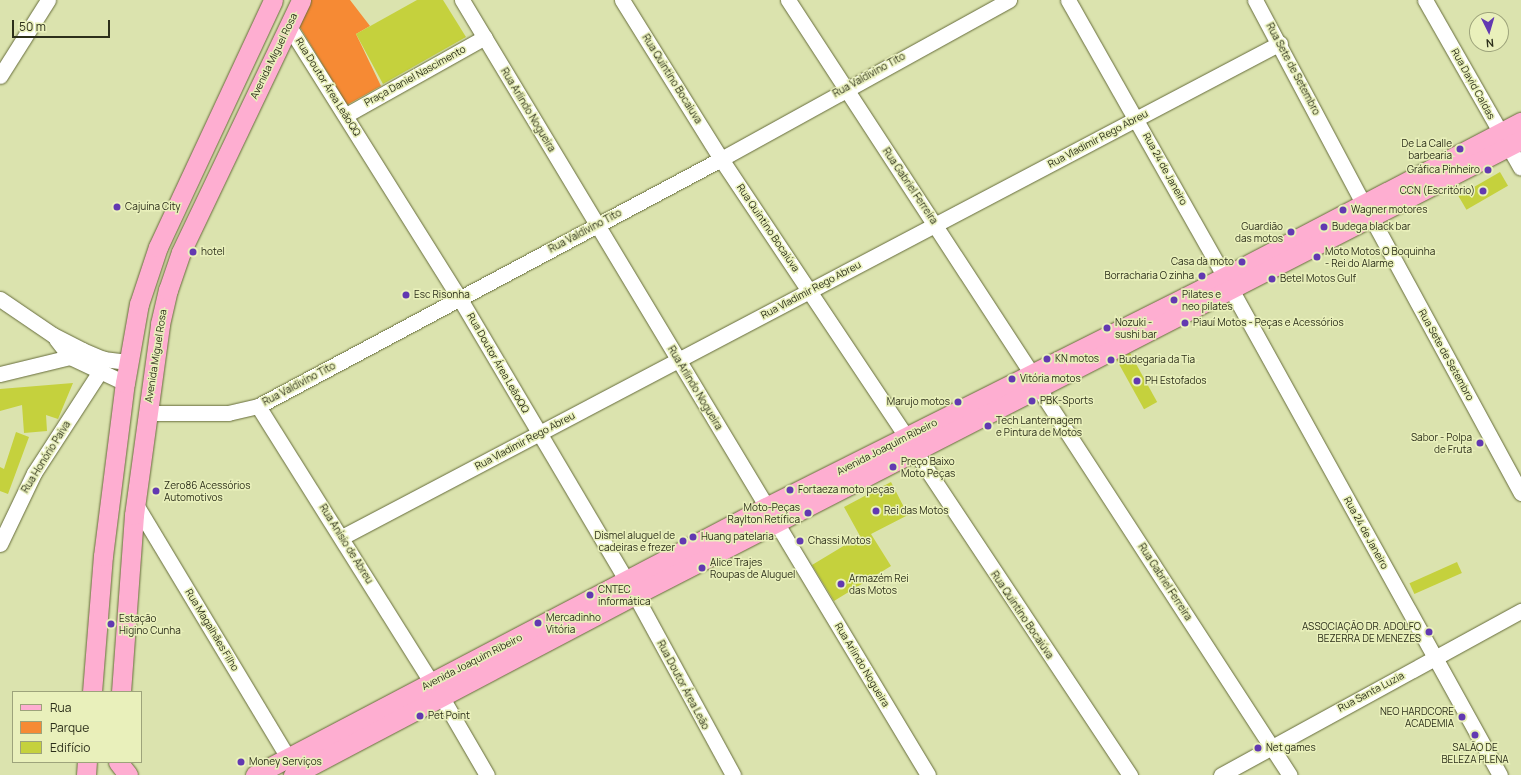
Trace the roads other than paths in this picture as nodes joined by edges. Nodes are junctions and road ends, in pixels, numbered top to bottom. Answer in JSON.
{"nodes":[{"id":1,"x":48,"y":0,"type":"edge"},
{"id":2,"x":273,"y":0,"type":"edge"},
{"id":3,"x":301,"y":0,"type":"edge"},
{"id":4,"x":462,"y":0,"type":"edge"},
{"id":5,"x":622,"y":0,"type":"edge"},
{"id":6,"x":788,"y":0,"type":"edge"},
{"id":7,"x":1009,"y":0,"type":"edge"},
{"id":8,"x":1068,"y":0,"type":"edge"},
{"id":9,"x":1255,"y":0,"type":"edge"},
{"id":10,"x":1425,"y":0,"type":"edge"},
{"id":11,"x":288,"y":25,"type":"junction"},
{"id":12,"x":485,"y":37,"type":"junction"},
{"id":13,"x":1280,"y":43,"type":"junction"},
{"id":14,"x":0,"y":76,"type":"edge"},
{"id":15,"x":844,"y":89,"type":"junction"},
{"id":16,"x":346,"y":115,"type":"junction"},
{"id":17,"x":1136,"y":119,"type":"junction"},
{"id":18,"x":1521,"y":122,"type":"edge"},
{"id":19,"x":1510,"y":140,"type":"edge"},
{"id":20,"x":721,"y":159,"type":"junction"},
{"id":21,"x":1521,"y":168,"type":"edge"},
{"id":22,"x":1367,"y":210,"type":"junction"},
{"id":23,"x":936,"y":224,"type":"junction"},
{"id":24,"x":597,"y":225,"type":"junction"},
{"id":25,"x":1228,"y":284,"type":"junction"},
{"id":26,"x":810,"y":291,"type":"junction"},
{"id":27,"x":0,"y":299,"type":"edge"},
{"id":28,"x":460,"y":299,"type":"junction"},
{"id":29,"x":53,"y":335,"type":"junction"},
{"id":30,"x":70,"y":357,"type":"junction"},
{"id":31,"x":678,"y":360,"type":"junction"},
{"id":32,"x":128,"y":362,"type":"junction"},
{"id":33,"x":101,"y":366,"type":"junction"},
{"id":34,"x":0,"y":374,"type":"edge"},
{"id":35,"x":1036,"y":381,"type":"junction"},
{"id":36,"x":125,"y":383,"type":"junction"},
{"id":37,"x":258,"y":406,"type":"junction"},
{"id":38,"x":147,"y":413,"type":"junction"},
{"id":39,"x":538,"y":434,"type":"junction"},
{"id":40,"x":911,"y":446,"type":"junction"},
{"id":41,"x":1521,"y":493,"type":"edge"},
{"id":42,"x":135,"y":503,"type":"junction"},
{"id":43,"x":771,"y":514,"type":"junction"},
{"id":44,"x":342,"y":537,"type":"junction"},
{"id":45,"x":0,"y":544,"type":"edge"},
{"id":46,"x":631,"y":588,"type":"junction"},
{"id":47,"x":1521,"y":611,"type":"edge"},
{"id":48,"x":1435,"y":658,"type":"junction"},
{"id":49,"x":436,"y":690,"type":"junction"},
{"id":50,"x":92,"y":691,"type":"edge"},
{"id":51,"x":121,"y":691,"type":"edge"},
{"id":52,"x":1272,"y":746,"type":"junction"},
{"id":53,"x":87,"y":763,"type":"edge"},
{"id":54,"x":113,"y":763,"type":"edge"},
{"id":55,"x":119,"y":763,"type":"edge"},
{"id":56,"x":294,"y":770,"type":"edge"},
{"id":57,"x":86,"y":775,"type":"edge"},
{"id":58,"x":111,"y":775,"type":"edge"},
{"id":59,"x":128,"y":775,"type":"edge"},
{"id":60,"x":255,"y":775,"type":"edge"},
{"id":61,"x":487,"y":775,"type":"edge"},
{"id":62,"x":733,"y":775,"type":"edge"},
{"id":63,"x":928,"y":775,"type":"edge"},
{"id":64,"x":1130,"y":775,"type":"edge"},
{"id":65,"x":1221,"y":775,"type":"edge"},
{"id":66,"x":1290,"y":775,"type":"edge"},
{"id":67,"x":1500,"y":775,"type":"edge"}],
"edges":[{"from":1,"to":14,"type":"street"},
{"from":2,"to":32,"type":"main road"},
{"from":3,"to":11,"type":"main road","name":"Avenida Miguel Rosa"},
{"from":4,"to":12,"type":"street","name":"Rua Arlindo Nogueira"},
{"from":5,"to":20,"type":"street","name":"Rua Quintino Bocaiuva"},
{"from":6,"to":15,"type":"street","name":"Rua Gabriel Ferreira"},
{"from":7,"to":15,"type":"street","name":"Rua Valdivino Tito"},
{"from":8,"to":17,"type":"street","name":"Rua 24 de Janeiro"},
{"from":9,"to":13,"type":"street","name":"Rua Sete de Setembro"},
{"from":10,"to":19,"type":"street","name":"Rua David Caldas"},
{"from":11,"to":16,"type":"street","name":"Rua Doutor Área LeãoQQ"},
{"from":11,"to":38,"type":"main road","name":"Avenida Miguel Rosa"},
{"from":12,"to":16,"type":"street","name":"Praça Daniel Nascimento"},
{"from":12,"to":24,"type":"street","name":"Rua Arlindo Nogueira"},
{"from":13,"to":17,"type":"street","name":"Rua Vladimir Rego Abreu"},
{"from":13,"to":22,"type":"street","name":"Rua Sete de Setembro"},
{"from":15,"to":20,"type":"street","name":"Rua Valdivino Tito"},
{"from":15,"to":23,"type":"street","name":"Rua Gabriel Ferreira"},
{"from":16,"to":28,"type":"street","name":"Rua Doutor Área LeãoQQ"},
{"from":17,"to":23,"type":"street","name":"Rua Vladimir Rego Abreu"},
{"from":17,"to":25,"type":"street","name":"Rua 24 de Janeiro"},
{"from":18,"to":19,"type":"main road","name":"Avenida Joaquim Ribeiro"},
{"from":19,"to":21,"type":"street","name":"Rua David Caldas"},
{"from":19,"to":22,"type":"main road","name":"Avenida Joaquim Ribeiro"},
{"from":20,"to":24,"type":"street","name":"Rua Valdivino Tito"},
{"from":20,"to":26,"type":"street","name":"Rua Quintino Bocaiúva"},
{"from":22,"to":25,"type":"main road","name":"Avenida Joaquim Ribeiro"},
{"from":22,"to":41,"type":"street","name":"Rua Sete de Setembro"},
{"from":23,"to":26,"type":"street","name":"Rua Vladimir Rego Abreu"},
{"from":23,"to":35,"type":"street","name":"Rua Gabriel Ferreira"},
{"from":24,"to":28,"type":"street","name":"Rua Valdivino Tito"},
{"from":24,"to":31,"type":"street","name":"Rua Arlindo Nogueira"},
{"from":25,"to":35,"type":"main road","name":"Avenida Joaquim Ribeiro"},
{"from":25,"to":48,"type":"street","name":"Rua 24 de Janeiro"},
{"from":26,"to":31,"type":"street","name":"Rua Vladimir Rego Abreu"},
{"from":26,"to":40,"type":"street","name":"Rua Quintino Bocaiúva"},
{"from":27,"to":29,"type":"street"},
{"from":28,"to":37,"type":"street","name":"Rua Valdivino Tito"},
{"from":28,"to":39,"type":"street","name":"Rua Doutor Área LeãoQQ"},
{"from":29,"to":30,"type":"street"},
{"from":29,"to":33,"type":"street"},
{"from":30,"to":33,"type":"street"},
{"from":30,"to":34,"type":"street"},
{"from":31,"to":39,"type":"street","name":"Rua Vladimir Rego Abreu"},
{"from":31,"to":43,"type":"street","name":"Rua Arlindo Nogueira"},
{"from":32,"to":33,"type":"street"},
{"from":32,"to":36,"type":"main road"},
{"from":33,"to":36,"type":"street"},
{"from":33,"to":45,"type":"street","name":"Rua Honório Paiva"},
{"from":35,"to":40,"type":"main road","name":"Avenida Joaquim Ribeiro"},
{"from":35,"to":52,"type":"street","name":"Rua Gabriel Ferreira"},
{"from":36,"to":50,"type":"main road"},
{"from":37,"to":38,"type":"street","name":"Rua Valdivino Tito"},
{"from":37,"to":44,"type":"street","name":"Rua Anísio de Abreu"},
{"from":38,"to":42,"type":"main road","name":"Avenida Miguel Rosa"},
{"from":39,"to":44,"type":"street","name":"Rua Vladimir Rego Abreu"},
{"from":39,"to":46,"type":"street","name":"Rua Doutor Área LeãoQQ"},
{"from":40,"to":43,"type":"main road","name":"Avenida Joaquim Ribeiro"},
{"from":40,"to":64,"type":"street","name":"Rua Quintino Bocaiúva"},
{"from":42,"to":51,"type":"main road","name":"Avenida Miguel Rosa"},
{"from":42,"to":56,"type":"street","name":"Rua Magalhães Filho"},
{"from":43,"to":46,"type":"main road","name":"Avenida Joaquim Ribeiro"},
{"from":43,"to":63,"type":"street","name":"Rua Arlindo Nogueira"},
{"from":44,"to":49,"type":"street","name":"Rua Anísio de Abreu"},
{"from":46,"to":49,"type":"main road","name":"Avenida Joaquim Ribeiro"},
{"from":46,"to":62,"type":"street","name":"Rua Doutor Área Leão"},
{"from":47,"to":48,"type":"street","name":"Rua Santa Luzia"},
{"from":48,"to":52,"type":"street","name":"Rua Santa Luzia"},
{"from":48,"to":67,"type":"street","name":"Rua 24 de Janeiro"},
{"from":49,"to":56,"type":"main road","name":"Avenida Joaquim Ribeiro"},
{"from":49,"to":61,"type":"street","name":"Rua Anísio de Abreu"},
{"from":52,"to":65,"type":"street","name":"Rua Santa Luzia"},
{"from":52,"to":66,"type":"street","name":"Rua Gabriel Ferreira"},
{"from":53,"to":57,"type":"main road"},
{"from":54,"to":58,"type":"main road"},
{"from":55,"to":59,"type":"main road"},
{"from":56,"to":60,"type":"main road","name":"Avenida Joaquim Ribeiro"}]}
